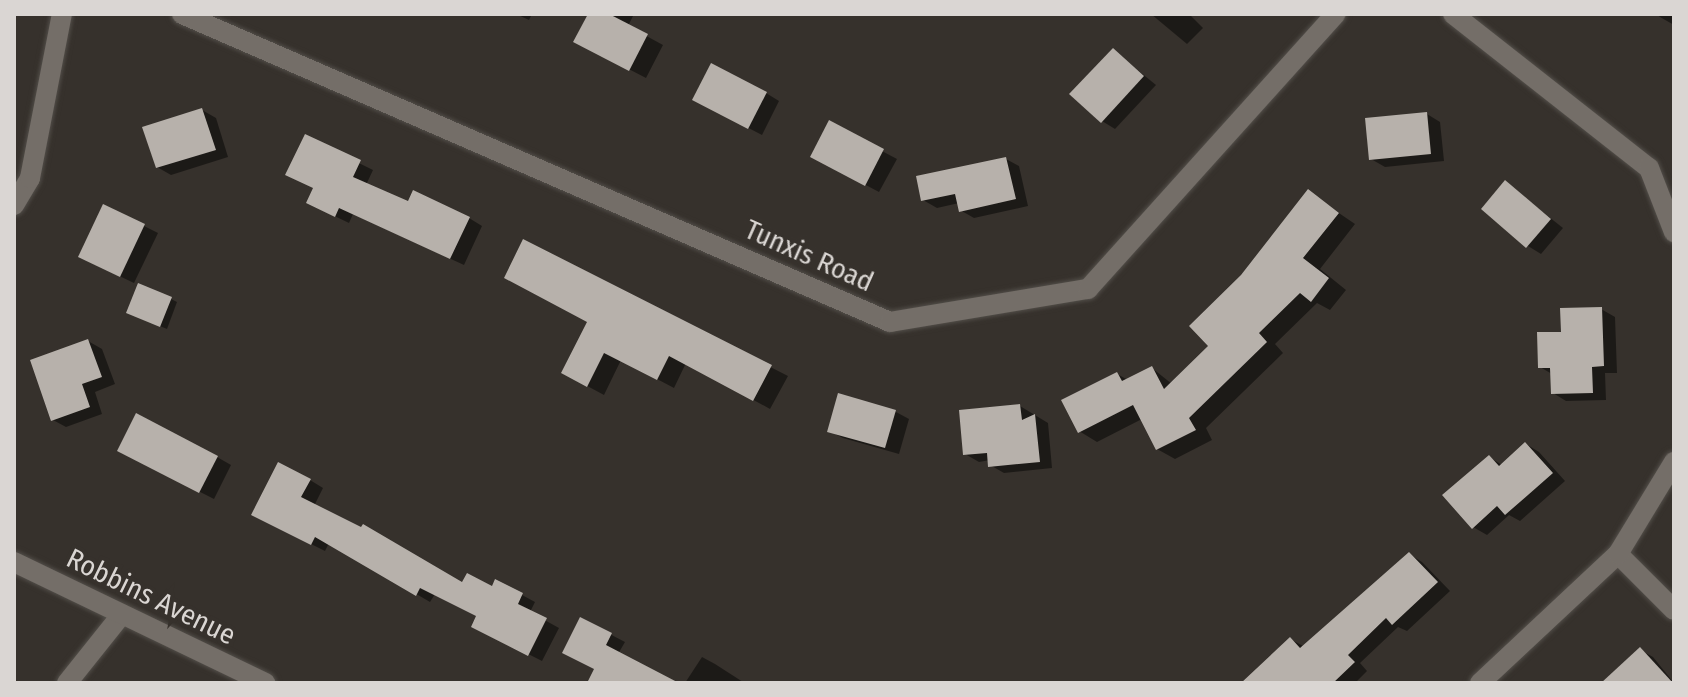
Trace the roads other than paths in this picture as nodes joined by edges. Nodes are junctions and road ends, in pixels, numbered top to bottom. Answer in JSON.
{"nodes":[{"id":1,"x":62,"y":14,"type":"edge"},
{"id":2,"x":182,"y":14,"type":"edge"},
{"id":3,"x":1336,"y":14,"type":"edge"},
{"id":4,"x":1453,"y":14,"type":"edge"},
{"id":5,"x":14,"y":205,"type":"edge"},
{"id":6,"x":1674,"y":232,"type":"edge"},
{"id":7,"x":1674,"y":462,"type":"edge"},
{"id":8,"x":1618,"y":554,"type":"junction"},
{"id":9,"x":14,"y":562,"type":"edge"},
{"id":10,"x":1674,"y":610,"type":"edge"},
{"id":11,"x":122,"y":614,"type":"junction"},
{"id":12,"x":67,"y":683,"type":"edge"},
{"id":13,"x":265,"y":683,"type":"edge"},
{"id":14,"x":1480,"y":683,"type":"edge"}],
"edges":[{"from":1,"to":5,"type":"street"},
{"from":2,"to":3,"type":"street","name":"Tunxis Road"},
{"from":4,"to":6,"type":"street"},
{"from":7,"to":8,"type":"street"},
{"from":8,"to":10,"type":"street"},
{"from":8,"to":14,"type":"street"},
{"from":9,"to":11,"type":"street","name":"Robbins Avenue"},
{"from":11,"to":12,"type":"street"},
{"from":11,"to":13,"type":"street","name":"Robbins Avenue"}]}
